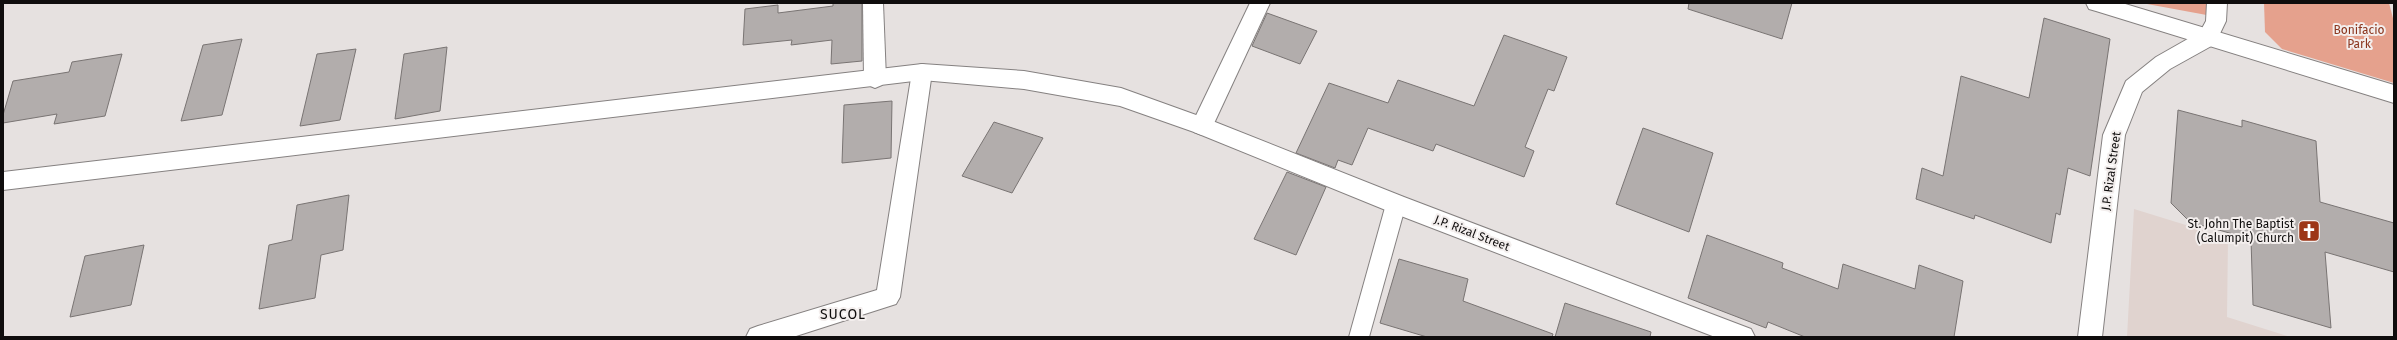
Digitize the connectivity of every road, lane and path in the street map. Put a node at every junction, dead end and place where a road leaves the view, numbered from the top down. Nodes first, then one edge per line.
1 (874, 3) edge
2 (1260, 3) edge
3 (2096, 3) edge
4 (2217, 3) edge
5 (2208, 38) junction
6 (922, 72) junction
7 (875, 79) junction
8 (2394, 94) edge
9 (1202, 126) junction
10 (3, 181) edge
11 (1396, 204) junction
12 (758, 337) edge
13 (1360, 337) edge
14 (1743, 337) edge
15 (2090, 337) edge

1 - 7 street
2 - 9 street
3 - 5 street
4 - 5 street
5 - 8 street
5 - 15 street, J.P. Rizal Street
6 - 7 street, J.P. Rizal Street
6 - 9 street, J.P. Rizal Street
6 - 12 street
7 - 10 street, J.P. Rizal Street
9 - 11 street, J.P. Rizal Street
11 - 13 lane
11 - 14 street, J.P. Rizal Street

